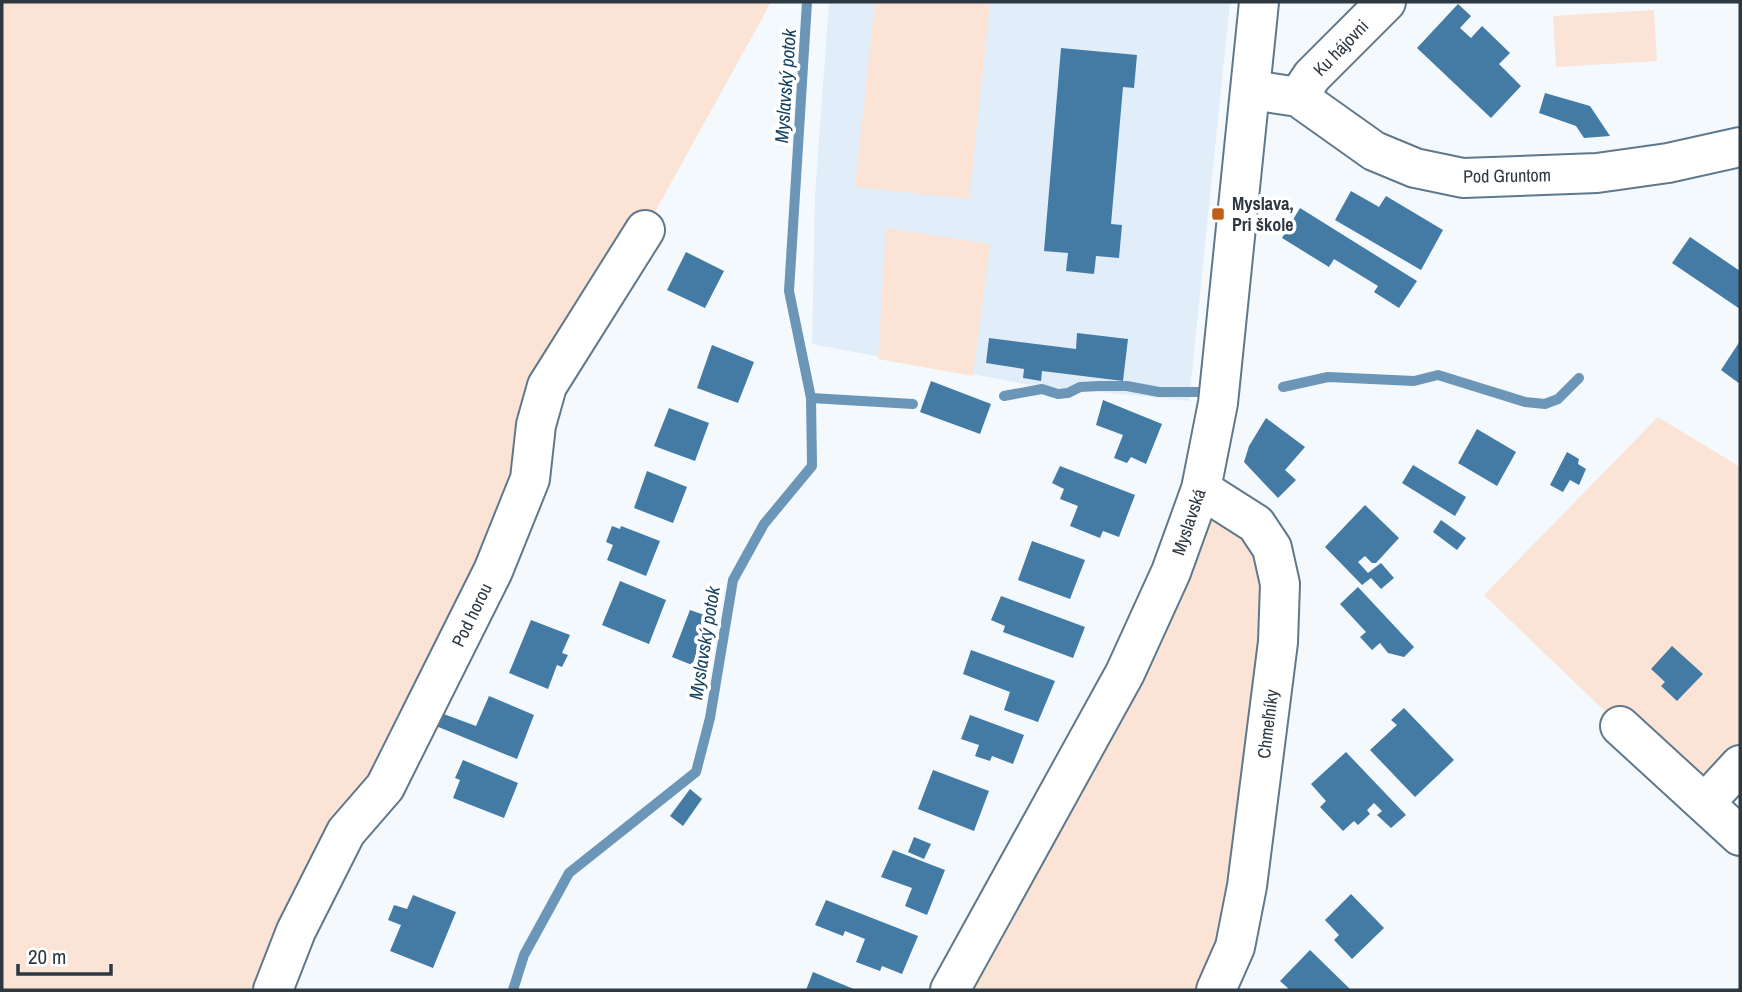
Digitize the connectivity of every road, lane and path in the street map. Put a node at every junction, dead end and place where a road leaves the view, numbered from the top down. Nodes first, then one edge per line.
1 (1259, 2) edge
2 (1386, 2) edge
3 (1251, 90) junction
4 (1298, 97) junction
5 (1740, 147) edge
6 (645, 230) dead end
7 (1201, 489) junction
8 (1619, 726) dead end
9 (1740, 765) edge
10 (1705, 803) junction
11 (1740, 836) edge
12 (272, 990) edge
13 (950, 990) edge
14 (1216, 990) edge

1 - 3 street, Myslavská
2 - 4 street, Ku hájovni
3 - 4 street, Pod Gruntom
3 - 7 street, Myslavská
4 - 5 street, Pod Gruntom
6 - 12 street, Pod horou
7 - 13 street, Myslavská
7 - 14 street, Chmeľníky
8 - 10 street
9 - 10 street
10 - 11 street

